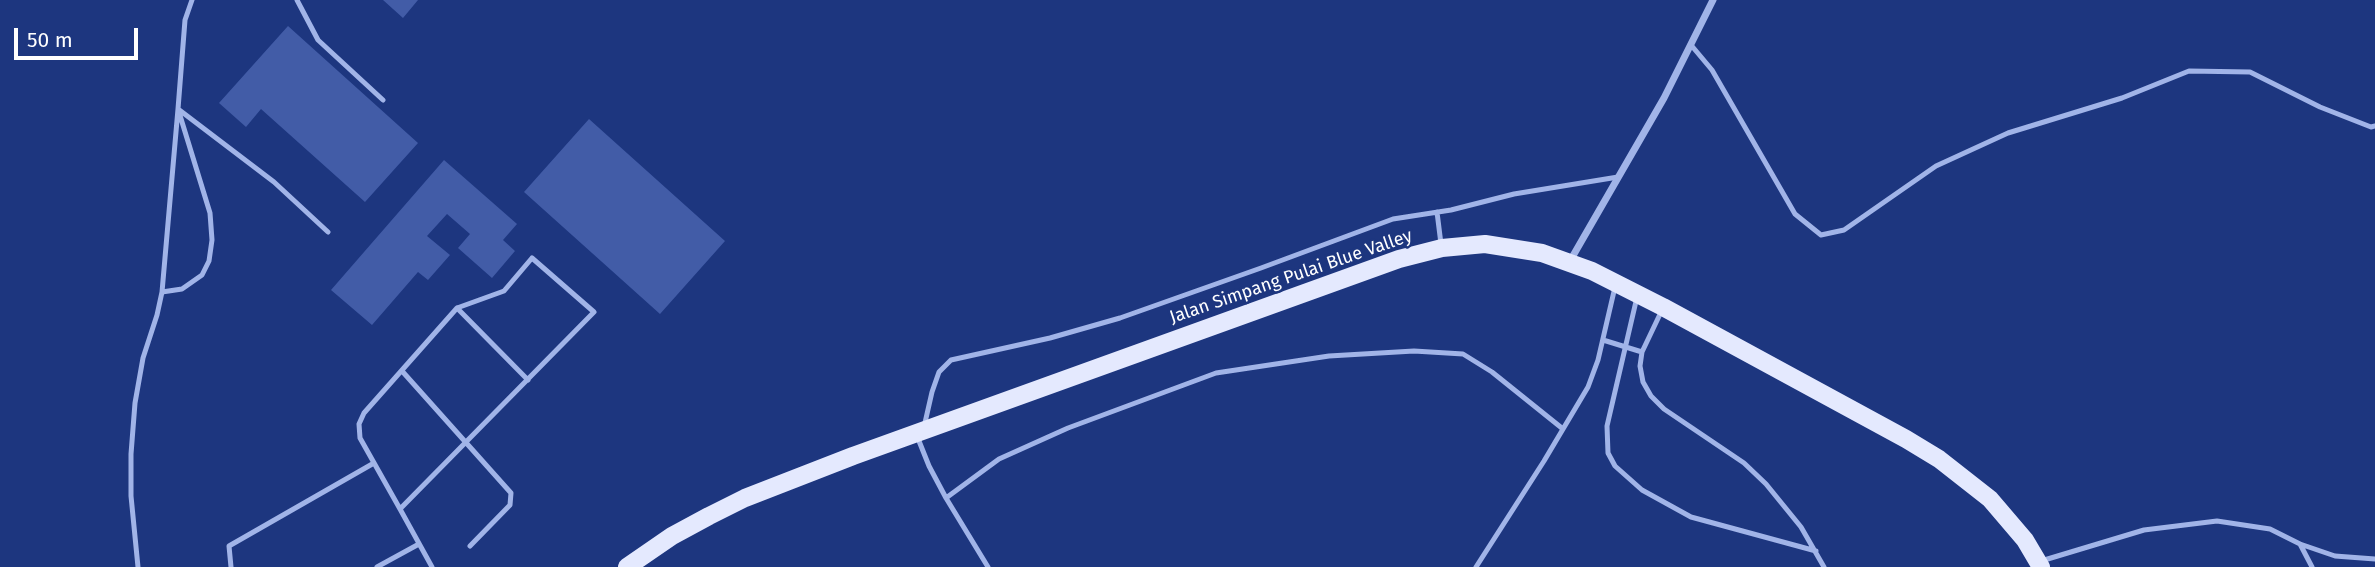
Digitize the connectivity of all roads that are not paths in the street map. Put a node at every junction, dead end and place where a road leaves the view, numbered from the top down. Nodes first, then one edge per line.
1 (192, 0) edge
2 (297, 0) edge
3 (1713, 0) edge
4 (1692, 45) junction
5 (383, 100) dead end
6 (178, 109) junction
7 (2375, 126) edge
8 (1618, 177) junction
9 (1437, 212) junction
10 (328, 232) dead end
11 (1442, 248) junction
12 (1569, 262) junction
13 (1616, 283) junction
14 (162, 292) junction
15 (1637, 294) junction
16 (1663, 307) junction
17 (457, 308) junction
18 (1603, 340) junction
19 (1625, 347) junction
20 (1642, 352) junction
21 (402, 371) junction
22 (528, 380) junction
23 (1563, 429) junction
24 (919, 432) junction
25 (467, 441) junction
26 (374, 463) junction
27 (946, 498) junction
28 (400, 509) junction
29 (419, 544) junction
30 (2300, 544) junction
31 (470, 546) dead end
32 (1816, 551) junction
33 (2375, 559) edge
34 (2039, 565) edge
35 (138, 567) edge
36 (231, 567) edge
37 (377, 567) edge
38 (432, 567) edge
39 (627, 567) edge
40 (988, 567) edge
41 (1476, 567) edge
42 (1824, 567) edge
43 (2312, 567) edge

1 - 6 lane
2 - 5 lane
3 - 4 street
4 - 7 lane
4 - 8 street
6 - 10 lane
6 - 14 lane
6 - 14 lane
8 - 9 lane
8 - 12 street
9 - 11 lane
9 - 24 lane
11 - 12 main road, Jalan Simpang Pulai Blue Valley
11 - 24 main road, Jalan Simpang Pulai Blue Valley
12 - 13 main road, Jalan Simpang Pulai Blue Valley
13 - 15 main road, Jalan Simpang Pulai Blue Valley
13 - 18 lane
14 - 35 lane
15 - 16 main road, Jalan Simpang Pulai Blue Valley
15 - 19 lane
16 - 20 lane
16 - 34 main road, Jalan Simpang Pulai Blue Valley
17 - 21 lane
17 - 22 lane
17 - 22 lane
18 - 19 lane
18 - 23 lane
19 - 20 lane
19 - 32 lane
20 - 32 lane
21 - 25 lane
21 - 26 lane
22 - 25 lane
23 - 27 lane
23 - 41 lane
24 - 27 lane
24 - 39 main road, Jalan Simpang Pulai Blue Valley
25 - 28 lane
25 - 31 lane
26 - 28 lane
26 - 36 lane
27 - 40 lane
28 - 29 lane
29 - 37 lane
29 - 38 lane
30 - 33 lane
30 - 34 lane
30 - 43 lane
32 - 42 lane

